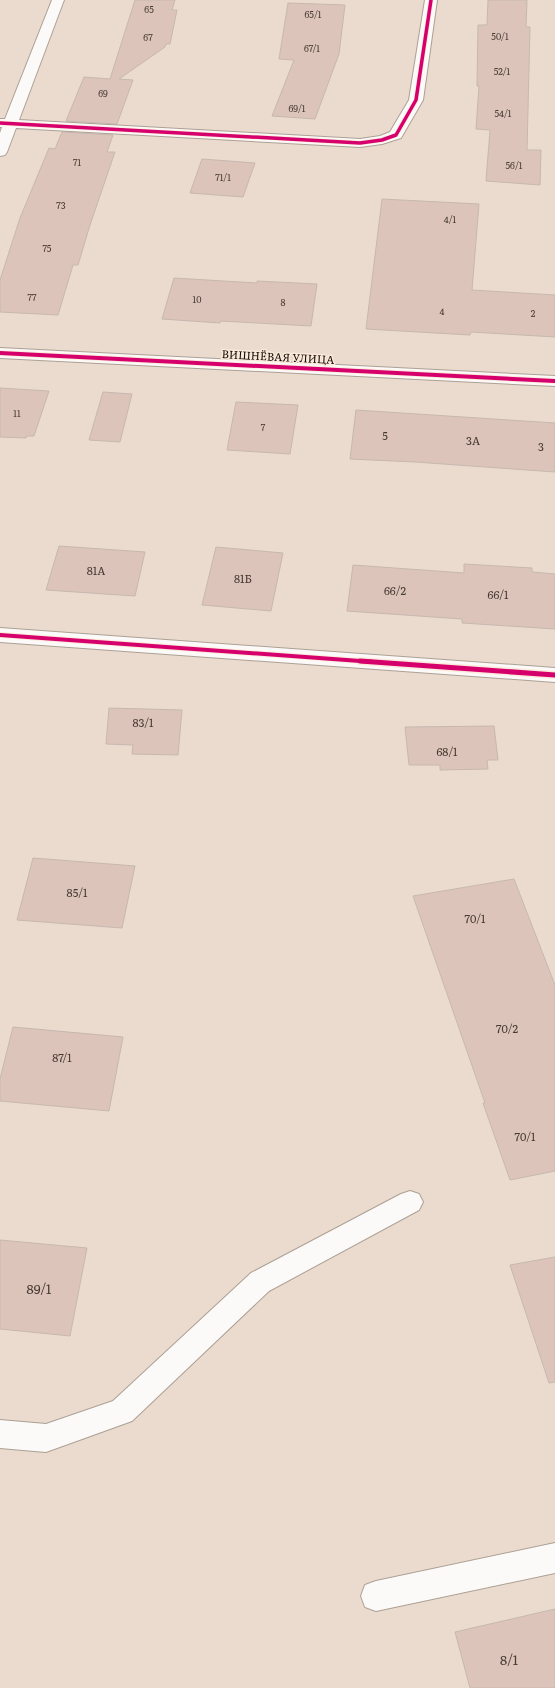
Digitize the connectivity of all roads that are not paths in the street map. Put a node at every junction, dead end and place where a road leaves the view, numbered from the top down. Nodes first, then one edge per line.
1 (58, 0) edge
2 (431, 0) edge
3 (6, 123) edge
4 (0, 152) edge
5 (0, 353) edge
6 (555, 381) edge
7 (0, 635) edge
8 (555, 674) edge
9 (410, 1202) dead end
10 (0, 1434) edge
11 (555, 1558) edge
12 (376, 1596) dead end

1 - 3 street
2 - 3 street
3 - 4 street
5 - 6 street, ВИШНЁВАЯ УЛИЦА
7 - 8 street
9 - 10 street
11 - 12 street

